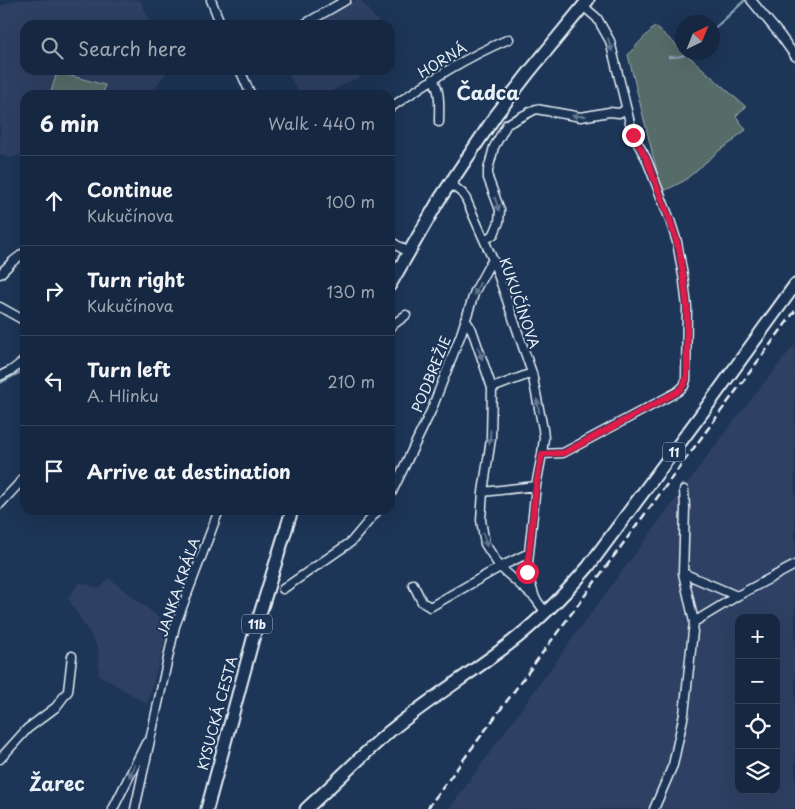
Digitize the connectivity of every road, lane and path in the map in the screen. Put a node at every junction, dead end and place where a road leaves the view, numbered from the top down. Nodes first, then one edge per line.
1 (211, 0) edge
2 (346, 0) edge
3 (751, 0) edge
4 (586, 3) edge
5 (219, 20) edge
6 (312, 20) edge
7 (508, 39) dead end
8 (795, 56) edge
9 (242, 75) edge
10 (433, 79) junction
11 (249, 90) edge
12 (395, 105) edge
13 (626, 108) junction
14 (439, 122) dead end
15 (450, 183) junction
16 (485, 240) junction
17 (395, 244) edge
18 (408, 252) junction
19 (20, 256) edge
20 (493, 260) junction
21 (0, 274) edge
22 (395, 276) edge
23 (795, 285) edge
24 (0, 307) edge
25 (406, 315) dead end
26 (20, 318) edge
27 (465, 319) junction
28 (395, 323) edge
29 (20, 364) edge
30 (532, 373) junction
31 (0, 376) edge
32 (492, 388) junction
33 (542, 454) junction
34 (20, 482) edge
35 (395, 486) edge
36 (536, 486) junction
37 (684, 490) dead end
38 (483, 492) junction
39 (0, 504) edge
40 (217, 515) edge
41 (290, 515) edge
42 (374, 515) edge
43 (529, 553) junction
44 (795, 565) edge
45 (500, 567) junction
46 (683, 573) junction
47 (413, 584) dead end
48 (283, 589) dead end
49 (737, 596) junction
50 (535, 598) junction
51 (546, 613) junction
52 (694, 622) junction
53 (72, 656) dead end
54 (151, 732) junction
55 (0, 758) edge
56 (113, 809) edge
57 (135, 809) edge
58 (207, 809) edge
59 (306, 809) edge
60 (654, 809) edge

1 - 5 street
2 - 6 street
3 - 8 street
4 -> 13 street
4 - 15 main road
7 - 10 street, HORNÁ
9 - 11 street
10 - 12 street, HORNÁ
10 - 14 street
13 -> 16 street
13 - 33 street
15 - 16 street, KUKUČÍNOVA
15 - 18 main road
16 - 20 street, KUKUČÍNOVA
17 - 18 street
18 - 22 main road
19 - 21 street
20 -> 27 street, PODBREŽIE
20 - 30 street, KUKUČÍNOVA
23 - 51 main road, 11
24 - 26 street
25 - 28 street
27 -> 32 street
27 - 35 street, PODBREŽIE
29 - 31 street
30 - 32 street
33 -> 30 street, KUKUČÍNOVA
32 -> 38 street
33 - 36 street, KUKUČÍNOVA
34 - 39 street
36 - 38 street
36 - 43 street, KUKUČÍNOVA
37 - 46 street
38 -> 45 street
40 - 54 street, JANKA KRÁĽA
41 - 58 main road, KYSUCKÁ CESTA / 11b
42 - 48 street
43 - 45 street
43 - 50 street, KUKUČÍNOVA
44 - 49 street
45 - 47 street
45 - 50 street
46 - 49 street
46 - 52 street
49 - 52 street
50 - 51 street
51 - 59 main road, 11
52 - 60 street
53 - 55 street
54 -> 56 street, JANKA KRÁĽA
54 - 57 street, JANKA KRÁĽA

